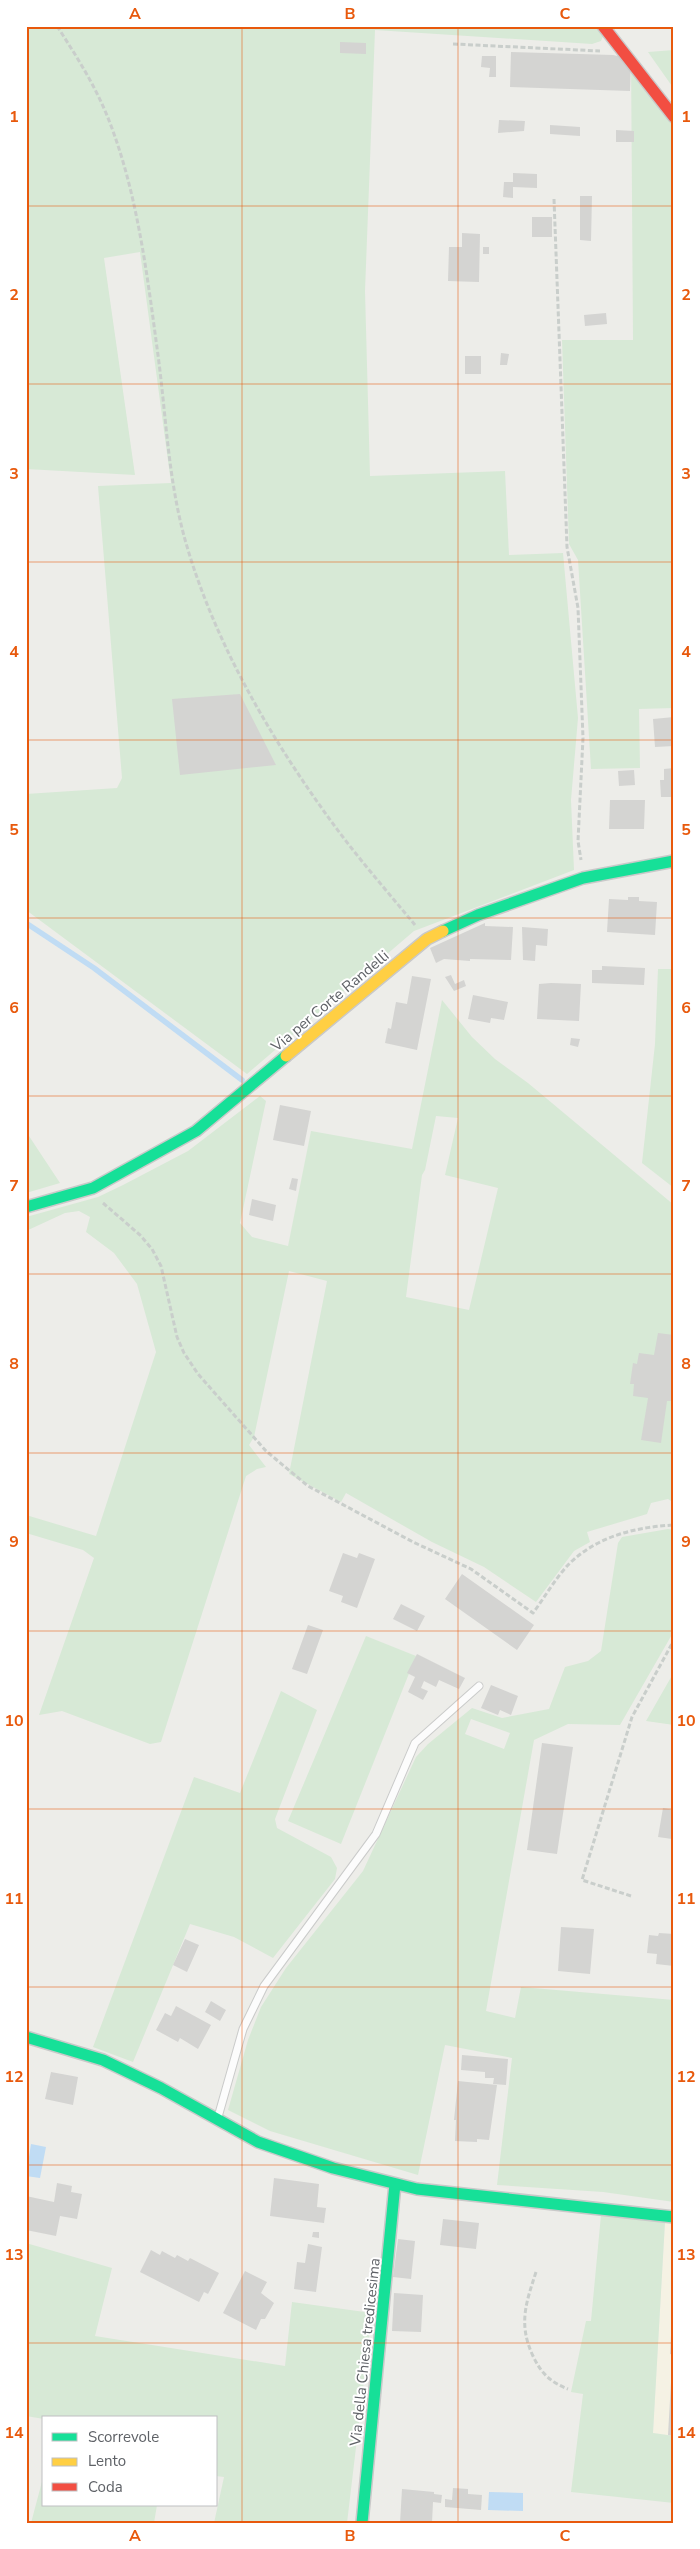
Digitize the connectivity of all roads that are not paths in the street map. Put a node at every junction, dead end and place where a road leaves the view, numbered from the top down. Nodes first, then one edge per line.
1 (603, 26) edge
2 (674, 117) edge
3 (674, 861) edge
4 (26, 1207) edge
5 (479, 1686) dead end
6 (26, 2037) edge
7 (218, 2120) junction
8 (395, 2184) junction
9 (674, 2217) edge
10 (362, 2523) edge

1 - 2 street
3 - 4 street, Via per Corte Randelli
5 - 7 lane
6 - 7 street
7 - 8 street
8 - 9 street
8 - 10 street, Via della Chiesa tredicesima

